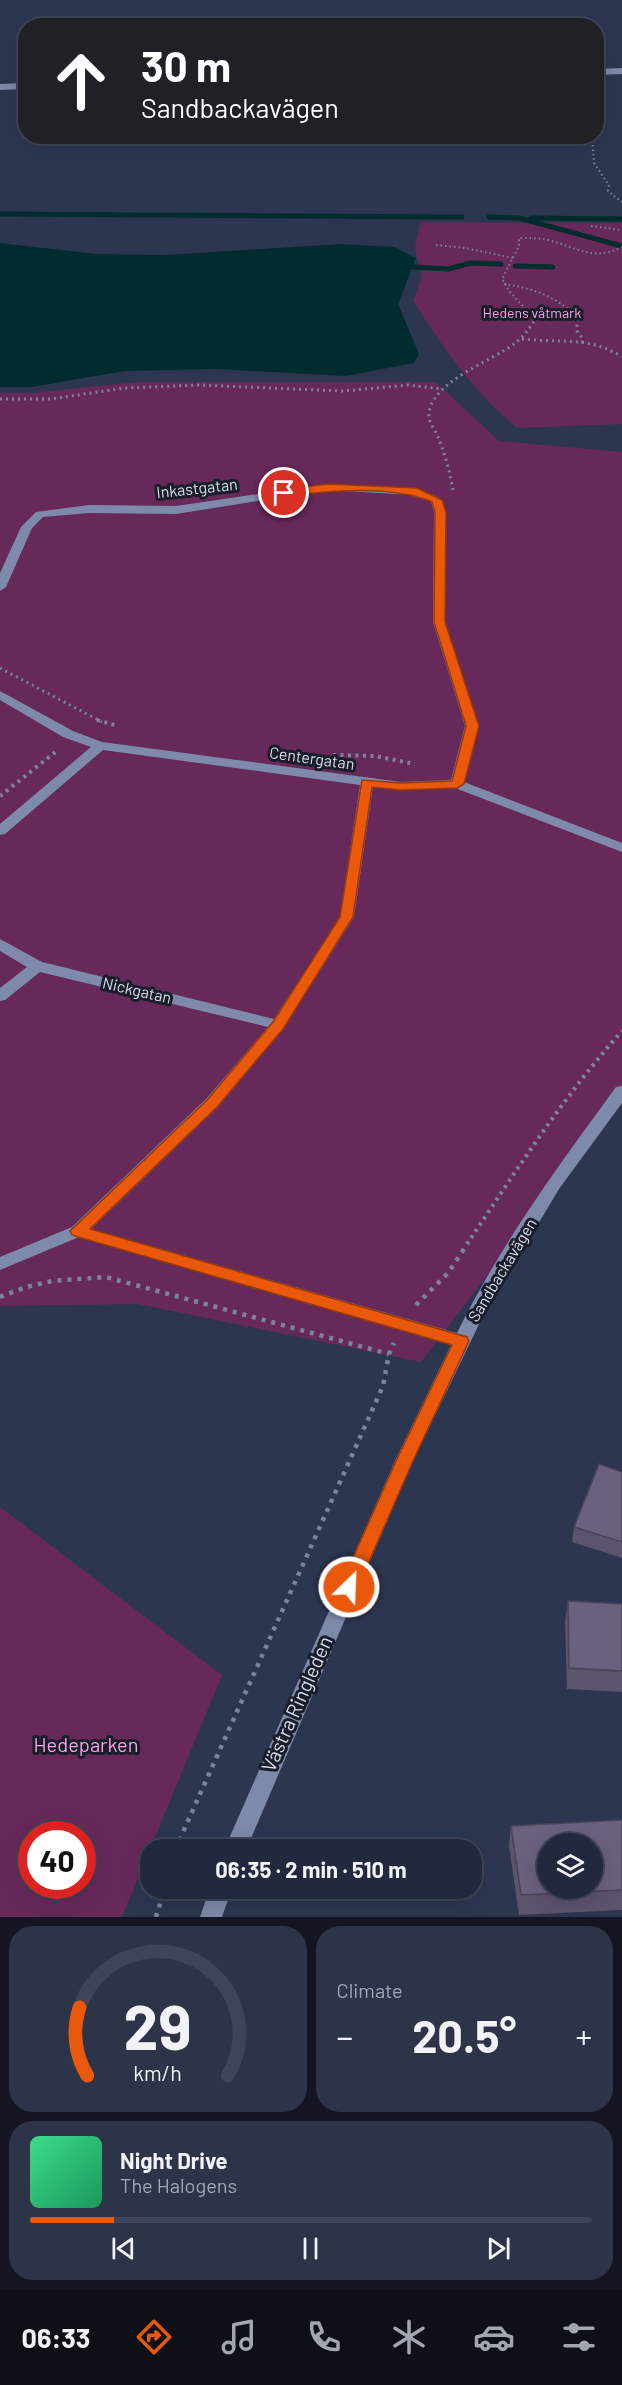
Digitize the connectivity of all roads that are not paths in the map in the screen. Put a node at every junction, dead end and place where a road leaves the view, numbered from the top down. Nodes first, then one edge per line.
1 (622, 71) edge
2 (604, 72) edge
3 (18, 86) edge
4 (0, 87) edge
5 (0, 587) edge
6 (0, 695) edge
7 (100, 746) junction
8 (367, 782) junction
9 (457, 784) junction
10 (0, 831) edge
11 (622, 848) edge
12 (0, 944) edge
13 (38, 966) junction
14 (0, 996) edge
15 (278, 1025) junction
16 (622, 1091) edge
17 (78, 1231) junction
18 (0, 1264) edge
19 (461, 1341) junction
20 (404, 1461) joint
21 (240, 1839) edge
22 (217, 1899) edge
23 (211, 1917) edge

1 - 2 street
3 - 4 street
5 - 9 street, Inkastgatan
6 - 7 street, Centergatan
7 - 8 street, Centergatan
7 - 10 street
8 - 9 street, Centergatan
8 - 15 street
9 - 11 street, Centergatan
12 - 13 street, Nickgatan
13 - 14 street
13 - 15 street, Nickgatan
15 - 17 street
16 - 19 street, Sandbackavägen
17 - 18 street
17 - 19 street
19 - 20 street, Sandbackavägen
20 - 21 street, Västra Ringleden
22 - 23 street

